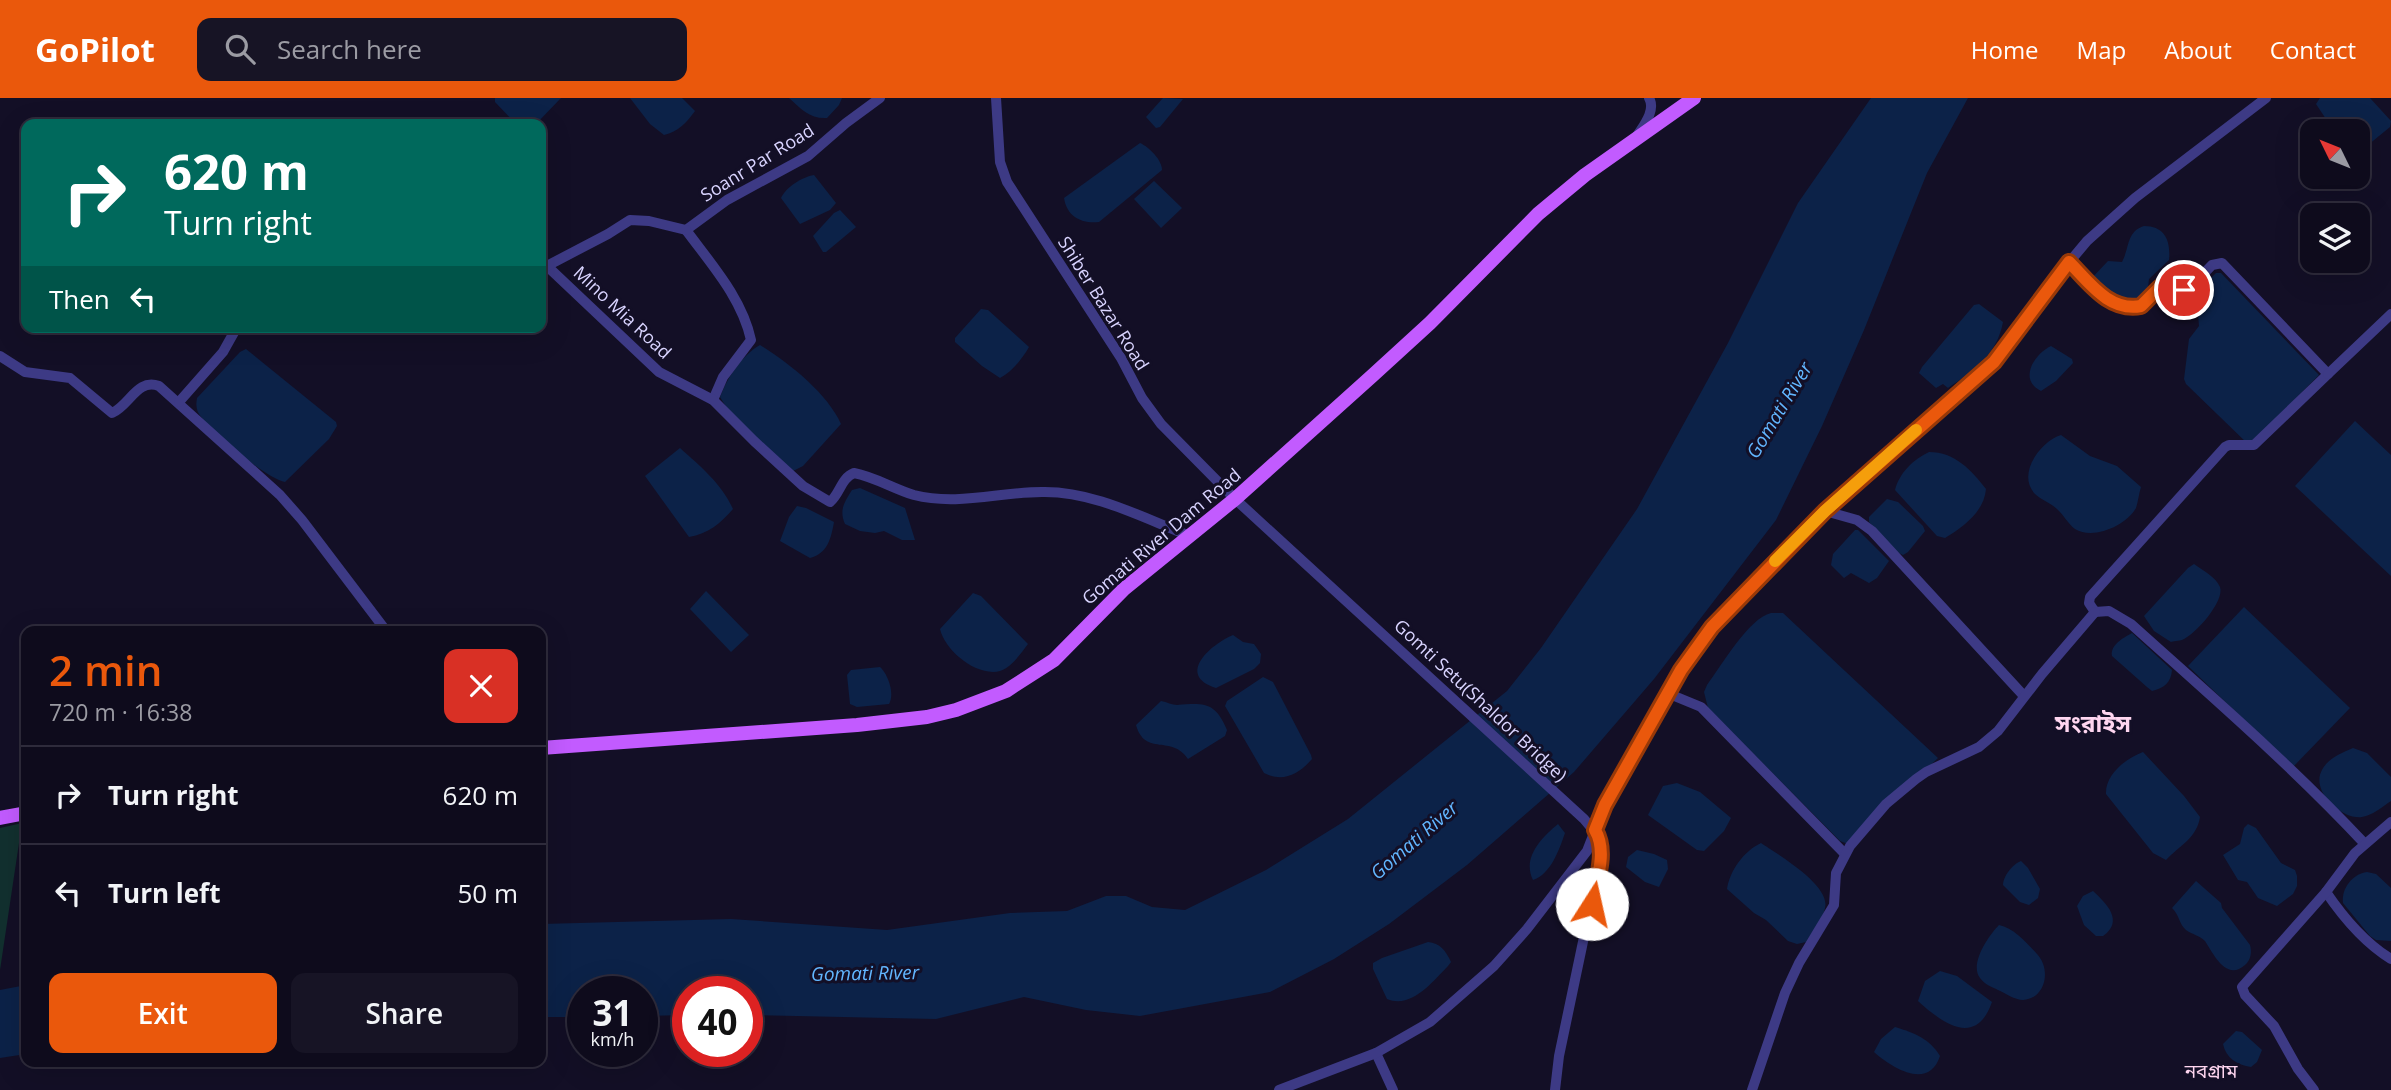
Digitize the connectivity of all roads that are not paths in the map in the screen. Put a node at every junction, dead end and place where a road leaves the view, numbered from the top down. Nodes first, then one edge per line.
1 (880, 98) edge
2 (996, 98) edge
3 (1649, 98) edge
4 (1694, 98) edge
5 (2266, 98) edge
6 (1634, 141) junction
7 (686, 230) junction
8 (2069, 262) junction
9 (546, 267) edge
10 (546, 269) edge
11 (2391, 314) edge
12 (234, 333) edge
13 (0, 356) edge
14 (2328, 374) junction
15 (713, 400) junction
16 (179, 402) junction
17 (1235, 499) junction
18 (1825, 511) junction
19 (1190, 536) junction
20 (1353, 606) joint
21 (2095, 612) junction
22 (382, 626) edge
23 (1667, 693) junction
24 (2024, 696) junction
25 (546, 748) edge
26 (21, 814) edge
27 (0, 818) edge
28 (2391, 822) edge
29 (1595, 830) junction
30 (2364, 843) junction
31 (1845, 854) junction
32 (1557, 892) junction
33 (2326, 892) junction
34 (1592, 904) junction
35 (2391, 959) edge
36 (1376, 1054) junction
37 (1279, 1090) edge
38 (1393, 1090) edge
39 (1555, 1090) edge
40 (1752, 1090) edge
41 (2314, 1090) edge

1 - 7 street, Soanr Par Road
2 - 17 street, Shiber Bazar Road
3 - 6 street
4 - 6 main road, Gomati River Dam Road
5 - 8 street
6 - 17 main road, Gomati River Dam Road
7 - 9 street
7 - 15 street
8 - 14 street
8 - 18 street
10 - 15 street, Mino Mia Road
11 - 14 street
12 - 16 street
13 - 16 street
14 - 21 street
15 - 19 street, Mino Mia Road
16 - 22 street
17 - 19 main road, Gomati River Dam Road
17 - 20 street, Shiber Bazar Road
18 - 23 street
18 - 24 street
19 - 25 main road, Gomati River Dam Road
20 - 29 street, Gomti Setu(Shaldor Bridge)
21 - 24 street
21 - 30 street
23 - 29 street
23 - 31 street
24 - 31 street
26 - 27 main road
28 - 30 street
29 - 32 street
29 - 34 street
30 - 33 street
31 - 40 street
32 - 34 street
32 - 36 street
33 - 35 street
33 - 41 street
34 - 39 street
36 - 37 street
36 - 38 street

